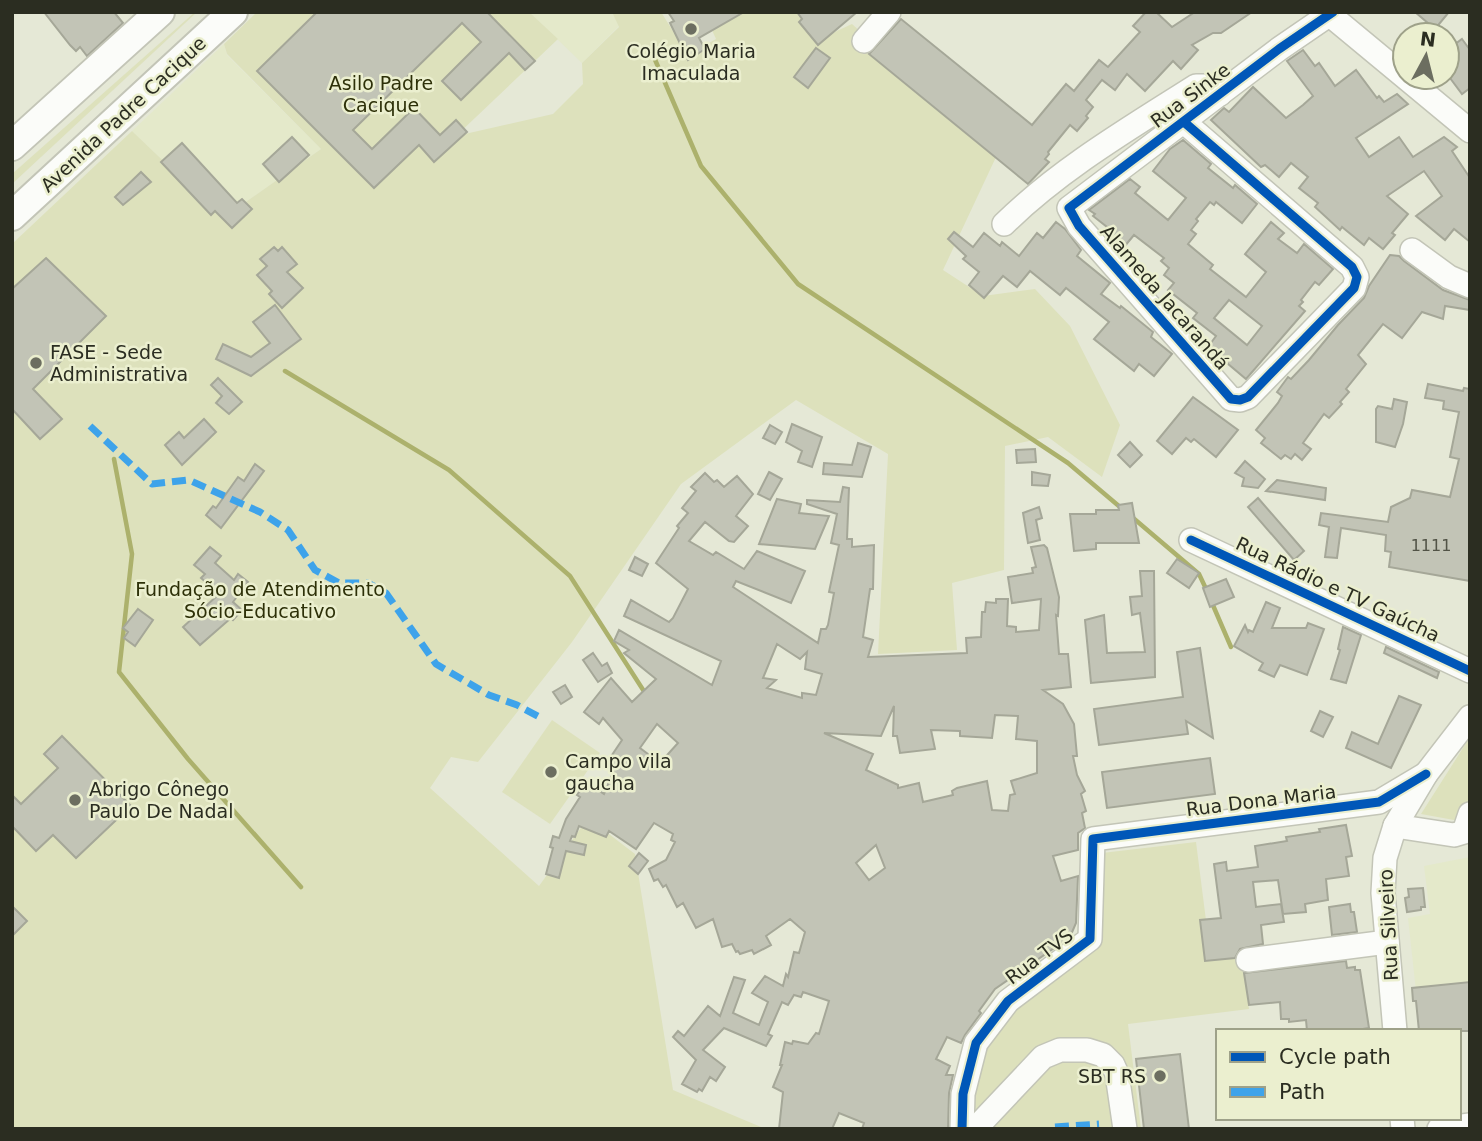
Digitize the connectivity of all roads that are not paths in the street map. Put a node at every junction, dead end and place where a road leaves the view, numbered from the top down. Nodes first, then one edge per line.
1 (160, 12) edge
2 (233, 12) edge
3 (889, 12) edge
4 (1331, 13) edge
5 (864, 41) dead end
6 (1220, 94) junction
7 (1184, 122) junction
8 (1470, 131) edge
9 (12, 146) edge
10 (1069, 208) joint
11 (12, 216) edge
12 (1004, 224) dead end
13 (1412, 250) dead end
14 (1470, 286) edge
15 (1191, 540) dead end
16 (1470, 671) edge
17 (1470, 717) edge
18 (1426, 774) junction
19 (1470, 814) edge
20 (1395, 826) junction
21 (1093, 839) joint
22 (1387, 942) junction
23 (1248, 960) dead end
24 (1395, 1029) edge
25 (1470, 1125) edge
26 (962, 1129) edge
27 (975, 1129) edge
28 (1125, 1129) edge
29 (1439, 1129) edge

1 - 9 main road
2 - 11 main road, Avenida Padre Cacique
3 - 5 street
4 - 6 street, Rua Sinke
4 - 8 street
6 - 7 street, Rua Sinke
6 - 12 street
7 - 10 street, Rua Sinke
7 - 10 street, Alameda Jacarandá
13 - 14 street
15 - 16 street, Rua Rádio e TV Gaúcha
17 - 18 street, Rua Silveiro
18 - 20 street, Rua Silveiro
18 - 21 street, Rua Dona Maria
19 - 20 street
20 - 22 street, Rua Silveiro
21 - 26 street, Rua TVS
22 - 23 street
22 - 24 street, Rua Silveiro
25 - 29 street
27 - 28 street

